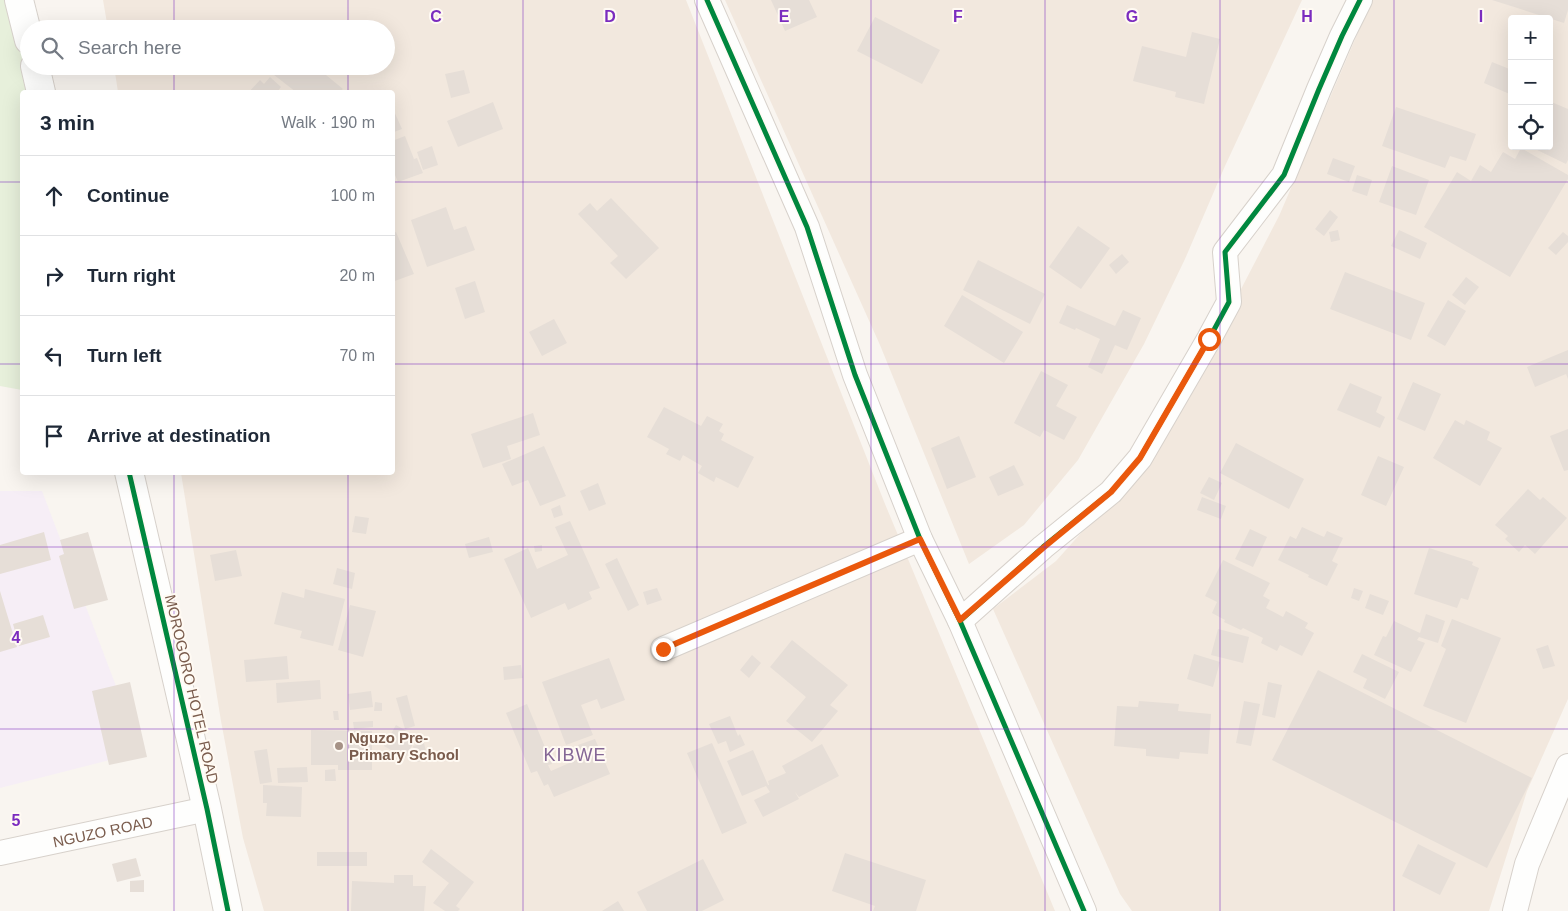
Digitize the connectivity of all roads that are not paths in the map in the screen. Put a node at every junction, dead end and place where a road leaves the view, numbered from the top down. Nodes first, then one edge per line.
1 (19, 0) edge
2 (707, 0) edge
3 (1360, 0) edge
4 (24, 20) edge
5 (37, 75) edge
6 (41, 90) edge
7 (130, 475) edge
8 (920, 539) junction
9 (960, 620) junction
10 (663, 649) dead end
11 (1568, 766) edge
12 (206, 809) junction
13 (0, 853) edge
14 (228, 911) edge
15 (1084, 911) edge
16 (1515, 911) edge

1 - 4 street
2 - 8 street
3 - 9 street
5 - 6 street
7 - 12 street, MOROGORO HOTEL ROAD
8 - 9 street
8 - 10 street
9 - 15 street
11 - 16 street
12 - 13 street, NGUZO ROAD
12 - 14 street, MOROGORO HOTEL ROAD

